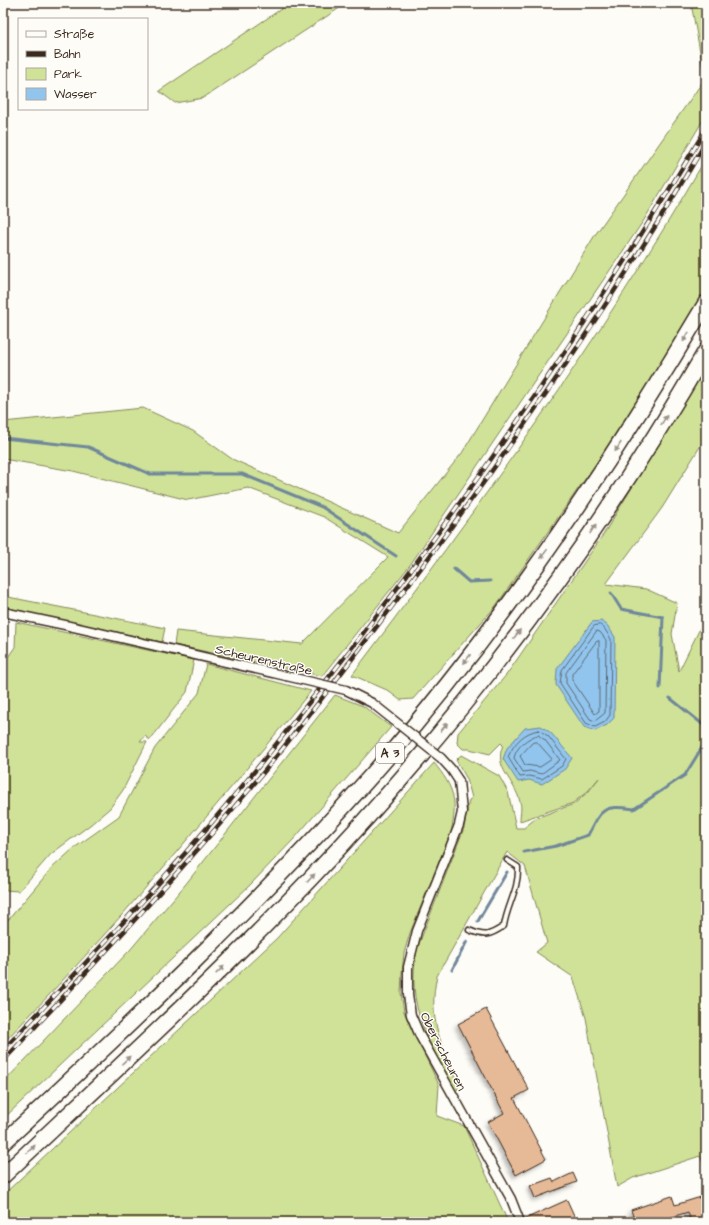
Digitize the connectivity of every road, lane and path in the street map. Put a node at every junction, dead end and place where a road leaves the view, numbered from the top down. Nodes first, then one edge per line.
1 (706, 303) edge
2 (706, 351) edge
3 (3, 612) edge
4 (462, 812) joint
5 (507, 860) dead end
6 (469, 930) dead end
7 (3, 1143) edge
8 (3, 1176) edge
9 (520, 1222) edge

1 -> 7 highway, A 3
8 -> 2 highway, A 3
3 - 4 street, Scheurenstraße, bridge
4 - 9 street, Oberscheuren
5 - 6 lane

